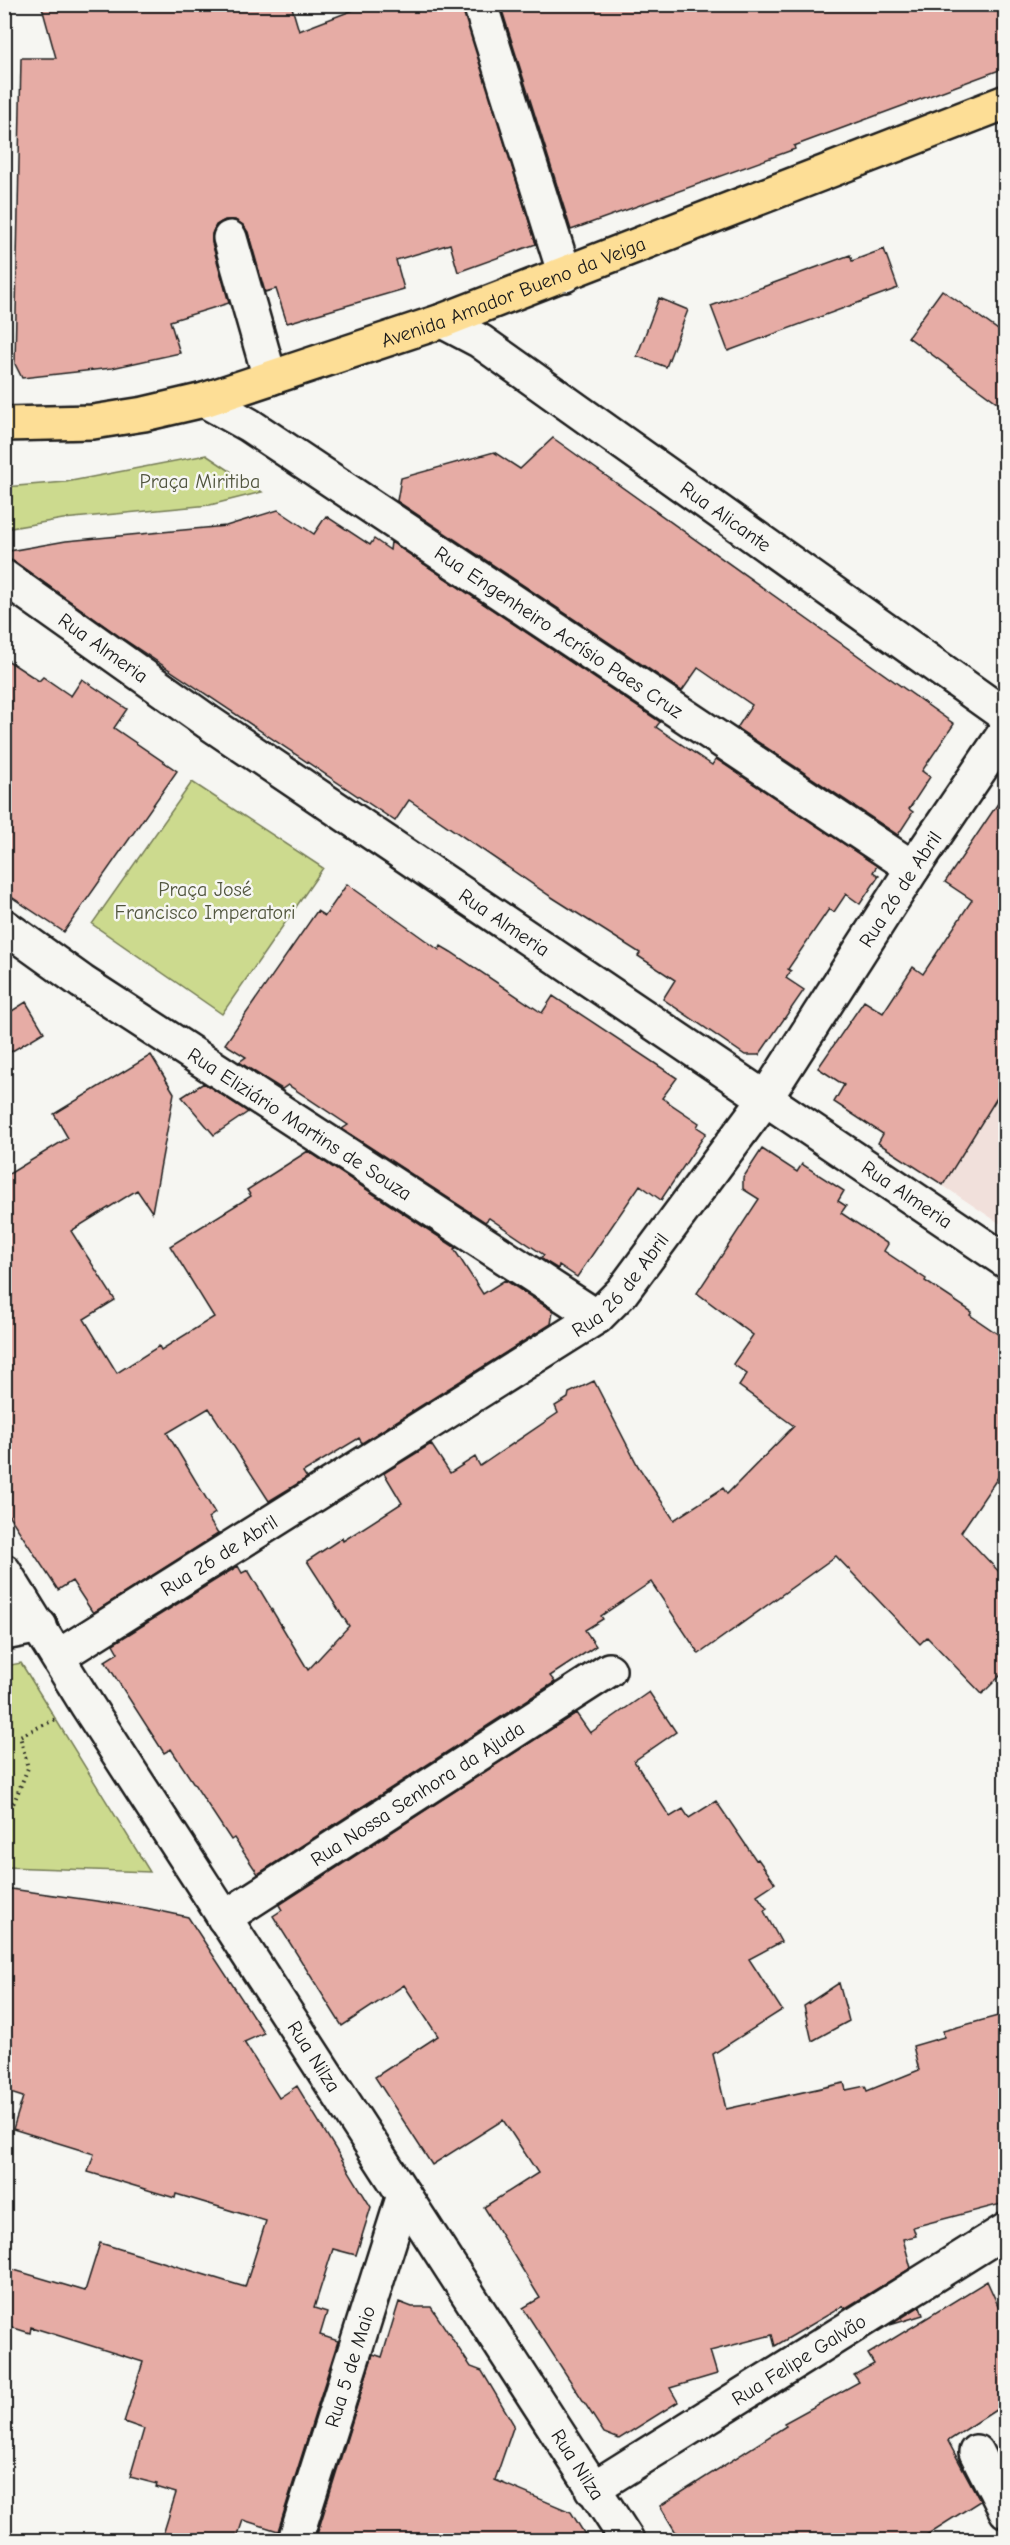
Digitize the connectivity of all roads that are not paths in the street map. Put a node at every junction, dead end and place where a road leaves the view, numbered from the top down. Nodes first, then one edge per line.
1 (480, 4) edge
2 (1005, 102) edge
3 (230, 238) dead end
4 (565, 275) junction
5 (442, 321) junction
6 (270, 378) junction
7 (204, 400) junction
8 (4, 424) edge
9 (4, 577) edge
10 (1005, 716) edge
11 (1005, 731) edge
12 (914, 868) junction
13 (4, 926) edge
14 (765, 1099) junction
15 (1005, 1261) edge
16 (597, 1317) junction
17 (4, 1571) edge
18 (40, 1626) junction
19 (4, 1633) edge
20 (59, 1656) junction
21 (609, 1671) dead end
22 (224, 1918) junction
23 (404, 2195) junction
24 (1005, 2230) edge
25 (976, 2452) dead end
26 (592, 2489) junction
27 (1005, 2511) edge
28 (295, 2541) edge
29 (627, 2541) edge

1 - 4 street
2 - 4 main road, Avenida Amador Bueno da Veiga
3 - 6 street
4 - 5 main road, Avenida Amador Bueno da Veiga
5 - 6 main road, Avenida Amador Bueno da Veiga
5 - 10 street, Rua Alicante
6 - 7 main road, Avenida Amador Bueno da Veiga
7 - 8 main road, Avenida Amador Bueno da Veiga
7 - 12 street, Rua Engenheiro Acrísio Paes Cruz
9 - 14 street, Rua Almeria
11 - 12 street, Rua 26 de Abril
12 - 14 street, Rua 26 de Abril
13 - 16 street, Rua Eliziário Martins de Souza
14 - 15 street, Rua Almeria
14 - 16 street, Rua 26 de Abril
16 - 20 street, Rua 26 de Abril
17 - 18 street, Rua Nilza
18 - 19 street
18 - 20 street, Rua Nilza
20 - 22 street, Rua Nilza
21 - 22 street, Rua Nossa Senhora da Ajuda
22 - 23 street, Rua Nilza
23 - 26 street, Rua Nilza
23 - 28 street, Rua 5 de Maio
24 - 26 street, Rua Felipe Galvão
25 - 27 street
26 - 29 street, Rua Nilza

